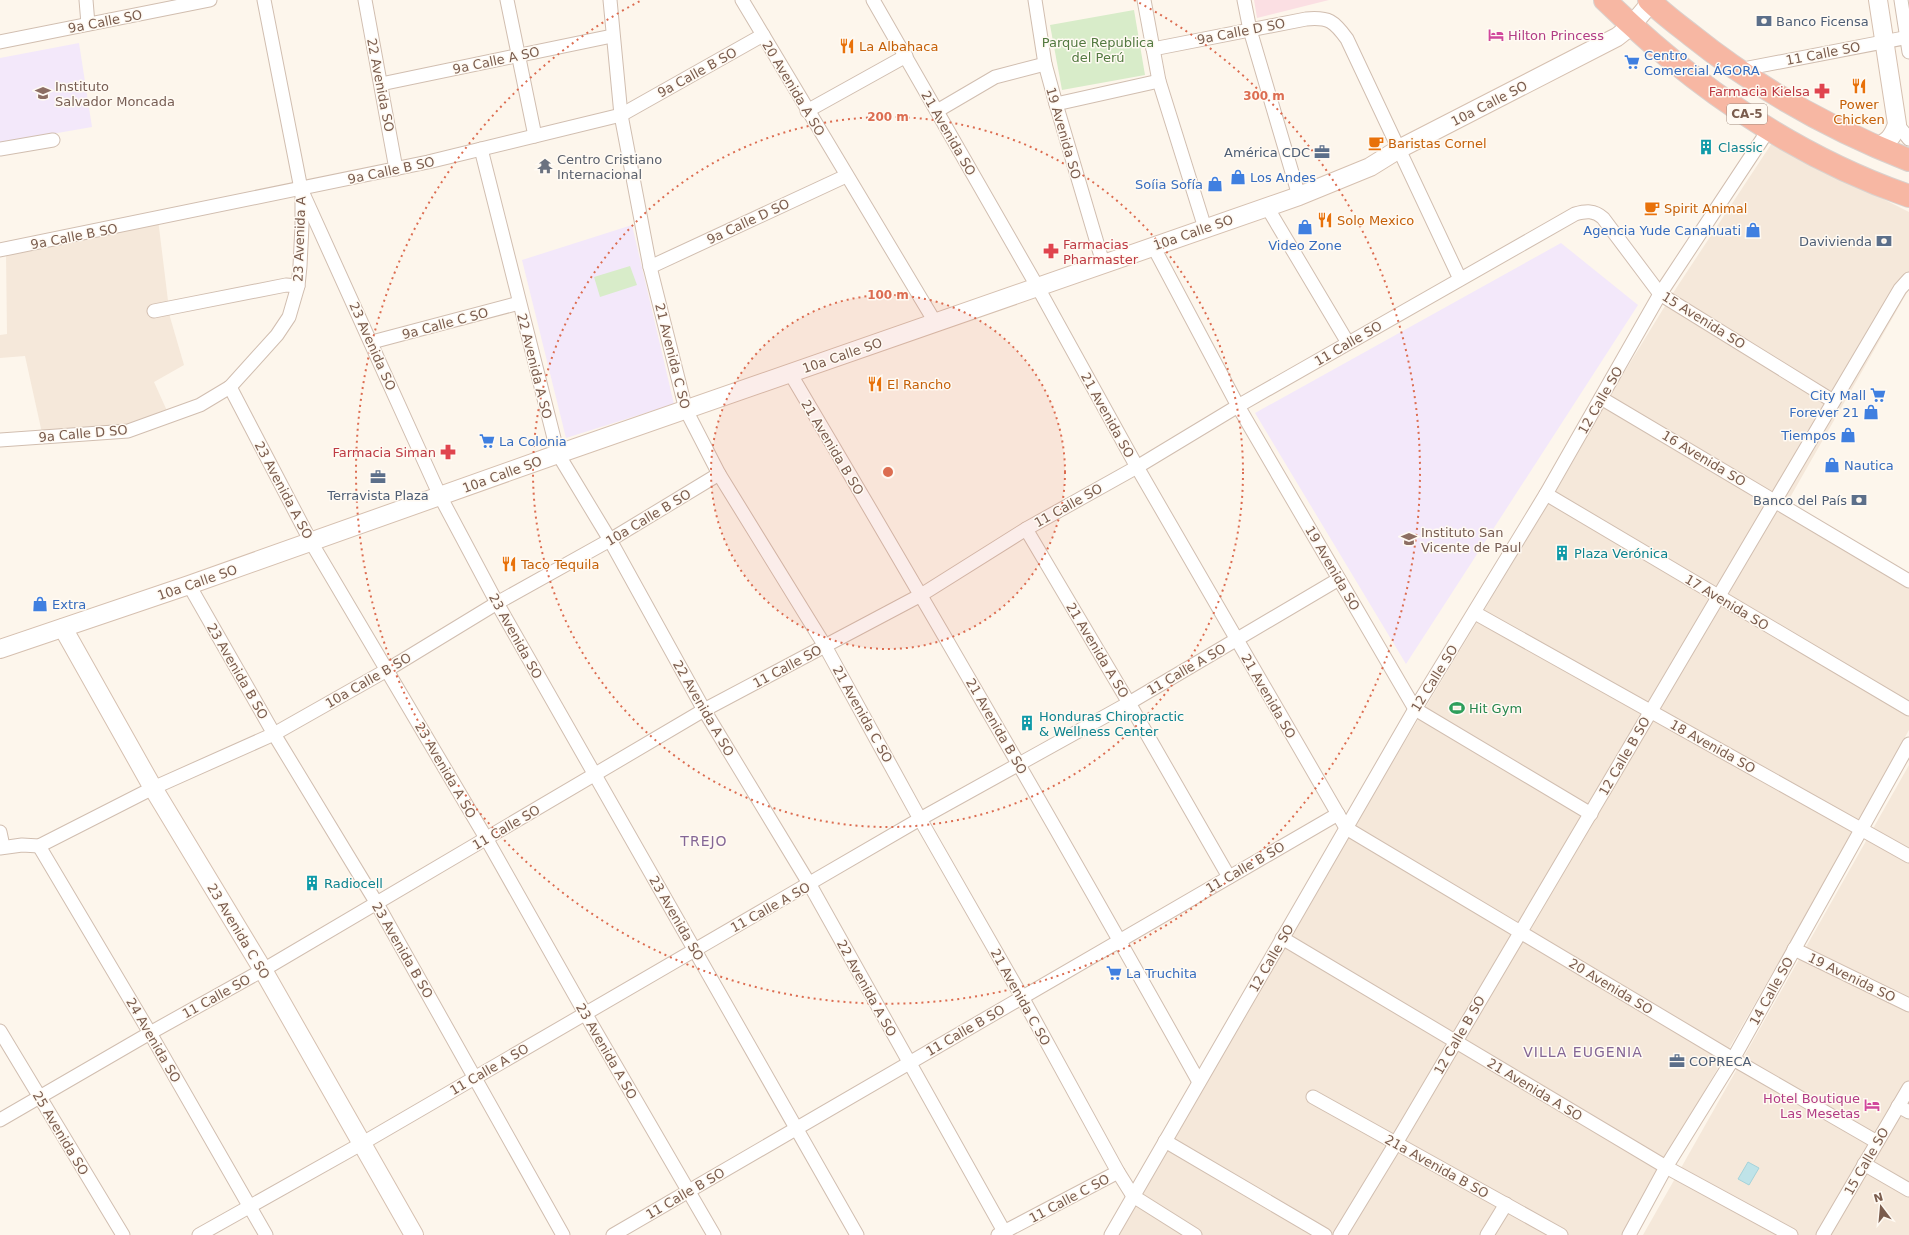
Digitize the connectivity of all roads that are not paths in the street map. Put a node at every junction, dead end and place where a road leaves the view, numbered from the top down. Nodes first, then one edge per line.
1 (86, 0) edge
2 (210, 0) edge
3 (264, 0) edge
4 (365, 0) edge
5 (507, 0) edge
6 (610, 0) edge
7 (742, 0) edge
8 (1035, 0) edge
9 (1144, 0) edge
10 (1244, 0) edge
11 (1605, 0) edge
12 (1878, 0) edge
13 (1901, 0) edge
14 (877, 1) edge
15 (1651, 1) edge
16 (88, 24) junction
17 (1631, 26) junction
18 (1250, 30) junction
19 (763, 35) junction
20 (612, 36) junction
21 (1908, 38) edge
22 (0, 42) edge
23 (1885, 42) junction
24 (1153, 49) junction
25 (1909, 52) edge
26 (519, 55) junction
27 (906, 56) junction
28 (1045, 64) junction
29 (1738, 70) junction
30 (1159, 81) junction
31 (380, 84) junction
32 (1785, 100) junction
33 (1056, 104) junction
34 (807, 111) junction
35 (937, 111) junction
36 (621, 115) junction
37 (1897, 124) junction
38 (1769, 129) junction
39 (535, 136) junction
40 (1909, 139) edge
41 (53, 140) dead end
42 (1876, 147) junction
43 (0, 149) edge
44 (482, 149) junction
45 (1399, 149) junction
46 (1909, 160) edge
47 (396, 169) junction
48 (846, 176) junction
49 (1909, 176) edge
50 (301, 189) junction
51 (1299, 196) junction
52 (1909, 196) edge
53 (1267, 207) junction
54 (1575, 214) joint
55 (1205, 228) junction
56 (1153, 246) junction
57 (0, 250) edge
58 (1103, 263) junction
59 (650, 267) junction
60 (1909, 278) edge
61 (1460, 279) junction
62 (298, 286) junction
63 (1037, 286) junction
64 (1660, 294) junction
65 (519, 303) junction
66 (154, 312) dead end
67 (935, 322) junction
68 (372, 342) junction
69 (1348, 343) junction
70 (790, 373) junction
71 (230, 387) junction
72 (1601, 398) junction
73 (1833, 401) junction
74 (1238, 406) junction
75 (686, 410) junction
76 (0, 440) edge
77 (558, 454) junction
78 (1137, 467) junction
79 (719, 474) junction
80 (1546, 494) junction
81 (440, 496) junction
82 (1774, 500) junction
83 (1026, 529) junction
84 (610, 540) junction
85 (311, 542) junction
86 (1339, 579) junction
87 (1909, 581) edge
88 (189, 585) junction
89 (921, 595) junction
90 (1718, 596) junction
91 (497, 603) junction
92 (1475, 613) junction
93 (63, 628) junction
94 (1237, 640) junction
95 (825, 646) junction
96 (0, 649) edge
97 (387, 670) junction
98 (1129, 703) junction
99 (1415, 709) junction
100 (1909, 709) edge
101 (704, 710) junction
102 (1650, 711) junction
103 (274, 734) junction
104 (1909, 744) edge
105 (1018, 764) junction
106 (595, 774) junction
107 (153, 788) junction
108 (1338, 814) junction
109 (1591, 814) junction
110 (920, 819) junction
111 (1346, 828) junction
112 (1861, 829) junction
113 (0, 832) edge
114 (486, 838) junction
115 (39, 846) junction
116 (2, 847) edge
117 (1909, 856) edge
118 (1229, 877) junction
119 (810, 885) junction
120 (376, 902) junction
121 (1520, 932) junction
122 (1282, 938) junction
123 (1120, 940) junction
124 (1794, 949) junction
125 (695, 950) junction
126 (263, 970) junction
127 (1022, 997) junction
128 (1909, 1005) edge
129 (585, 1013) junction
130 (0, 1031) edge
131 (150, 1033) junction
132 (1455, 1042) junction
133 (1733, 1059) junction
134 (910, 1062) junction
135 (475, 1078) junction
136 (1199, 1082) junction
137 (1909, 1088) edge
138 (1313, 1096) dead end
139 (39, 1097) junction
140 (1904, 1109) edge
141 (0, 1120) edge
142 (797, 1128) junction
143 (1165, 1141) junction
144 (1877, 1142) junction
145 (1396, 1143) junction
146 (361, 1144) junction
147 (1864, 1164) junction
148 (1666, 1167) junction
149 (1118, 1172) junction
150 (1909, 1190) edge
151 (689, 1191) junction
152 (1133, 1196) junction
153 (1506, 1204) junction
154 (249, 1206) junction
155 (1002, 1234) edge
156 (123, 1235) edge
157 (199, 1235) edge
158 (266, 1235) edge
159 (414, 1235) edge
160 (563, 1235) edge
161 (613, 1235) edge
162 (714, 1235) edge
163 (857, 1235) edge
164 (1111, 1235) edge
165 (1196, 1235) edge
166 (1325, 1235) edge
167 (1340, 1235) edge
168 (1487, 1235) edge
169 (1561, 1235) edge
170 (1629, 1235) edge
171 (1791, 1235) edge
172 (1823, 1235) edge

1 - 16 street
2 - 16 street, 9a Calle SO
3 - 50 street, 23 Avenida SO
4 - 31 street, 22 Avenida SO
5 - 26 street
6 - 20 street, 21 Avenida C SO
7 - 19 street, 20 Avenida A SO
8 - 28 street, 19 Avenida SO
9 - 24 street
10 - 18 street
11 - 17 highway, CA-5
12 - 23 street
13 - 21 street
14 - 27 street, 21 Avenida SO
15 - 17 street, 10a Calle SO
15 - 29 highway, CA-5
16 - 22 street, 9a Calle SO
17 - 38 highway, CA-5
17 - 45 street, 10a Calle SO
18 - 24 street, 9a Calle D SO
18 - 45 street, 9a Calle D SO
18 - 51 street
19 - 34 street, 20 Avenida A SO
19 - 36 street, 9a Calle B SO
20 - 26 street, 9a Calle A SO
20 - 36 street, 21 Avenida C SO
21 - 23 street, 11 Calle SO
21 - 25 street
23 - 29 street, 11 Calle SO
23 - 37 street
24 - 30 street
26 - 31 street, 9a Calle A SO
26 - 39 street
27 - 34 street
27 - 35 street, 21 Avenida SO
28 - 33 street, 19 Avenida SO
28 - 35 street
29 - 32 highway, CA-5
30 - 33 street
30 - 55 street
31 - 47 street, 22 Avenida SO
32 - 42 highway, CA-5
32 - 49 highway
33 - 58 street, 19 Avenida SO
34 - 48 street, 20 Avenida A SO
35 - 63 street, 21 Avenida SO
36 - 39 street, 9a Calle B SO
36 - 59 street, 21 Avenida C SO
37 - 40 street
37 - 42 street
38 - 52 highway, CA-5
38 - 64 street, 12 Calle SO
39 - 44 street, 9a Calle B SO
41 - 43 street
42 - 46 highway, CA-5
44 - 47 street, 9a Calle B SO
44 - 65 street, 22 Avenida A SO
45 - 51 street, 10a Calle SO
45 - 61 street
47 - 50 street, 9a Calle B SO
48 - 59 street, 9a Calle D SO
48 - 67 street
50 - 57 street, 9a Calle B SO
50 - 62 street, 23 Avenida A
50 - 68 street, 23 Avenida SO
51 - 53 street, 10a Calle SO
53 - 55 street, 10a Calle SO
53 - 69 street
54 - 61 street, 11 Calle SO
54 - 64 street, 15 Avenida SO
55 - 56 street, 10a Calle SO
56 - 58 street, 10a Calle SO
56 - 74 street, 19 Avenida SO
58 - 63 street, 10a Calle SO
59 - 75 street, 21 Avenida C SO
60 - 73 street, 12 Calle B SO
61 - 69 street, 11 Calle SO
62 - 66 street
62 - 71 street, 23 Avenida A
63 - 67 street, 10a Calle SO
63 - 78 street, 21 Avenida SO
64 - 72 street, 12 Calle SO
64 - 73 street, 15 Avenida SO
65 - 68 street, 9a Calle C SO
65 - 77 street, 22 Avenida A SO
67 - 70 street, 10a Calle SO
68 - 81 street, 23 Avenida SO
69 - 74 street, 11 Calle SO
70 - 75 street, 10a Calle SO
70 - 89 street, 21 Avenida B SO
71 - 76 street, 9a Calle D SO
71 - 85 street, 23 Avenida A SO
72 - 80 street, 12 Calle SO
72 - 82 street, 16 Avenida SO
73 - 82 street, 12 Calle B SO
74 - 78 street, 11 Calle SO
74 - 86 street, 19 Avenida SO
75 - 77 street, 10a Calle SO
75 - 79 street, 21 Avenida C SO
77 - 81 street, 10a Calle SO
77 - 84 street, 22 Avenida A SO
78 - 83 street, 11 Calle SO
78 - 94 street, 21 Avenida SO
79 - 84 street, 10a Calle B SO
79 - 95 street, 21 Avenida C SO
80 - 90 street, 17 Avenida SO
80 - 92 street, 12 Calle SO
81 - 85 street, 10a Calle SO
81 - 91 street, 23 Avenida SO
82 - 87 street, 16 Avenida SO
82 - 90 street, 12 Calle B SO
83 - 89 street, 11 Calle SO
83 - 98 street, 21 Avenida A SO
84 - 91 street, 10a Calle B SO
84 - 101 street, 22 Avenida A SO
85 - 88 street, 10a Calle SO
85 - 97 street, 23 Avenida A SO
86 - 94 street, 11 Calle A SO
86 - 99 street, 19 Avenida SO
88 - 93 street, 10a Calle SO
88 - 103 street, 23 Avenida B SO
89 - 95 street, 11 Calle SO
89 - 105 street, 21 Avenida B SO
90 - 100 street, 17 Avenida SO
90 - 102 street, 12 Calle B SO
91 - 97 street, 10a Calle B SO
91 - 106 street, 23 Avenida SO
92 - 99 street, 12 Calle SO
92 - 102 street, 18 Avenida SO
93 - 96 street, 10a Calle SO
93 - 107 street, 23 Avenida C SO
94 - 98 street, 11 Calle A SO
94 - 108 street, 21 Avenida SO
95 - 101 street, 11 Calle SO
95 - 110 street, 21 Avenida C SO
97 - 103 street, 10a Calle B SO
97 - 114 street, 23 Avenida A SO
98 - 105 street, 11 Calle A SO
98 - 118 street, 21 Avenida A SO
99 - 109 street, 19 Avenida SO
99 - 111 street, 12 Calle SO
101 - 106 street, 11 Calle SO
101 - 119 street, 22 Avenida A SO
102 - 109 street, 12 Calle B SO
102 - 112 street, 18 Avenida SO
103 - 107 street, 10a Calle B SO
103 - 120 street, 23 Avenida B SO
104 - 112 street, 14 Calle SO
105 - 110 street, 11 Calle A SO
105 - 123 street, 21 Avenida B SO
106 - 114 street, 11 Calle SO
106 - 125 street, 23 Avenida SO
107 - 115 street, 10a Calle B SO
107 - 126 street, 23 Avenida C SO
108 - 111 street, 21 Avenida SO
108 - 118 street, 11 Calle B SO
109 - 121 street, 12 Calle B SO
110 - 119 street, 11 Calle A SO
110 - 127 street, 21 Avenida C SO
111 - 121 street, 20 Avenida SO
111 - 122 street, 12 Calle SO
112 - 117 street, 18 Avenida SO
112 - 124 street, 14 Calle SO
113 - 116 street
114 - 120 street, 11 Calle SO
114 - 129 street, 23 Avenida A SO
115 - 116 street, 10a Calle B SO
115 - 131 street, 24 Avenida SO
118 - 123 street, 11 Calle B SO
119 - 125 street, 11 Calle A SO
119 - 134 street, 22 Avenida A SO
120 - 126 street, 11 Calle SO
120 - 135 street, 23 Avenida B SO
121 - 132 street, 12 Calle B SO
121 - 133 street, 20 Avenida SO
122 - 132 street, 21 Avenida A SO
122 - 136 street, 12 Calle SO
123 - 127 street, 11 Calle B SO
123 - 136 street, 21 Avenida B SO
124 - 128 street, 19 Avenida SO
124 - 133 street, 14 Calle SO
125 - 129 street, 11 Calle A SO
125 - 142 street, 23 Avenida SO
126 - 131 street, 11 Calle SO
126 - 146 street, 23 Avenida C SO
127 - 134 street, 11 Calle B SO
127 - 149 street, 21 Avenida C SO
129 - 135 street, 11 Calle A SO
129 - 151 street, 23 Avenida A SO
130 - 139 street, 25 Avenida SO
131 - 139 street, 11 Calle SO
131 - 154 street, 24 Avenida SO
132 - 145 street, 12 Calle B SO
132 - 148 street, 21 Avenida A SO
133 - 144 street, 20 Avenida SO
133 - 148 street, 14 Calle SO
134 - 142 street, 11 Calle B SO
134 - 155 street, 22 Avenida A SO
135 - 146 street, 11 Calle A SO
135 - 160 street, 23 Avenida B SO
136 - 143 street, 12 Calle SO
137 - 140 street, 15 Calle SO
138 - 145 street, 21a Avenida B SO
139 - 141 street, 11 Calle SO
139 - 156 street, 25 Avenida SO
140 - 144 street, 15 Calle SO
142 - 151 street, 11 Calle B SO
142 - 163 street, 23 Avenida SO
143 - 152 street, 12 Calle SO
143 - 166 street
144 - 147 street, 15 Calle SO
145 - 153 street, 21a Avenida B SO
145 - 167 street, 12 Calle B SO
146 - 154 street, 11 Calle A SO
146 - 159 street, 23 Avenida C SO
147 - 150 street
147 - 172 street, 15 Calle SO
148 - 170 street, 14 Calle SO
148 - 171 street, 21 Avenida A SO
149 - 152 street, 21 Avenida C SO
149 - 155 street, 11 Calle C SO
151 - 161 street, 11 Calle B SO
151 - 162 street, 23 Avenida A SO
152 - 164 street, 12 Calle SO
152 - 165 street, 21 Avenida C SO
153 - 168 street
153 - 169 street, 21a Avenida B SO
154 - 157 street, 11 Calle A SO
154 - 158 street, 24 Avenida SO

